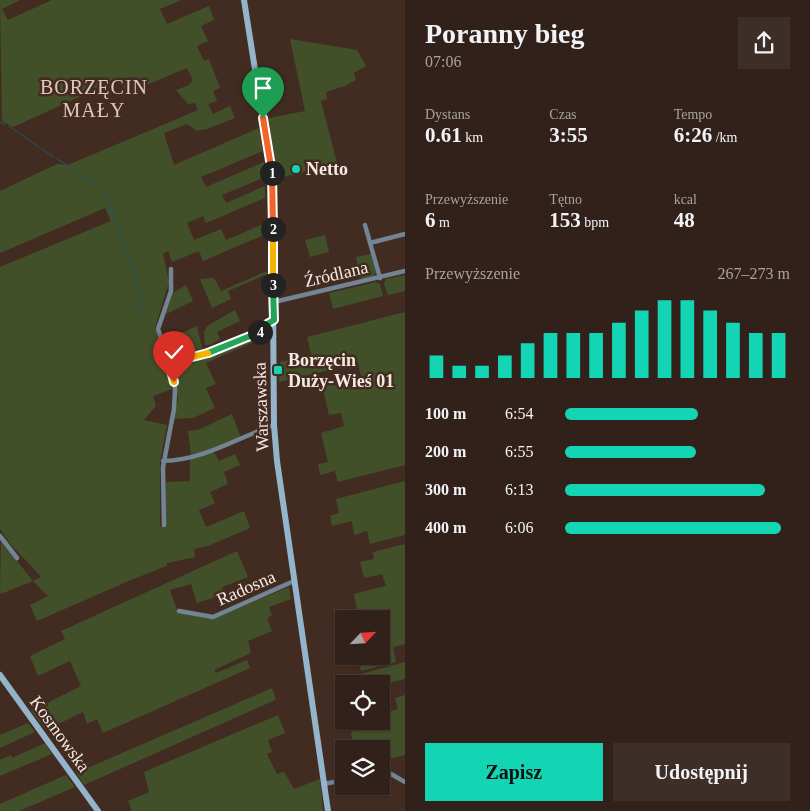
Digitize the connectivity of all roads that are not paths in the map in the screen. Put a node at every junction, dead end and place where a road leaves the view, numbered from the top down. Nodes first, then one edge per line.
1 (244, 0) edge
2 (365, 225) dead end
3 (405, 234) edge
4 (370, 243) junction
5 (171, 269) dead end
6 (405, 272) edge
7 (380, 278) junction
8 (274, 302) junction
9 (274, 320) junction
10 (262, 332) junction
11 (274, 337) junction
12 (169, 363) junction
13 (274, 426) junction
14 (163, 460) junction
15 (164, 525) dead end
16 (0, 536) edge
17 (17, 558) dead end
18 (294, 582) junction
19 (179, 611) dead end
20 (0, 675) edge
21 (390, 773) edge
22 (335, 782) edge
23 (405, 782) edge
24 (324, 784) junction
25 (98, 811) edge
26 (328, 811) edge

1 - 8 main road, Warszawska
2 - 4 street
3 - 4 street
4 - 7 street
5 - 12 street
6 - 7 street, Źródlana
7 - 8 street, Źródlana
8 - 9 main road, Warszawska
9 - 10 street
9 - 11 main road, Warszawska
10 - 11 street
10 - 12 street
11 - 13 main road, Warszawska
12 - 14 street
13 - 14 street
13 - 18 main road, Warszawska
14 - 15 street
16 - 17 street
18 - 19 street, Radosna
18 - 24 main road, Warszawska
20 - 25 main road, Kosmowska
21 - 23 street
22 - 24 street
24 - 26 main road, Warszawska

